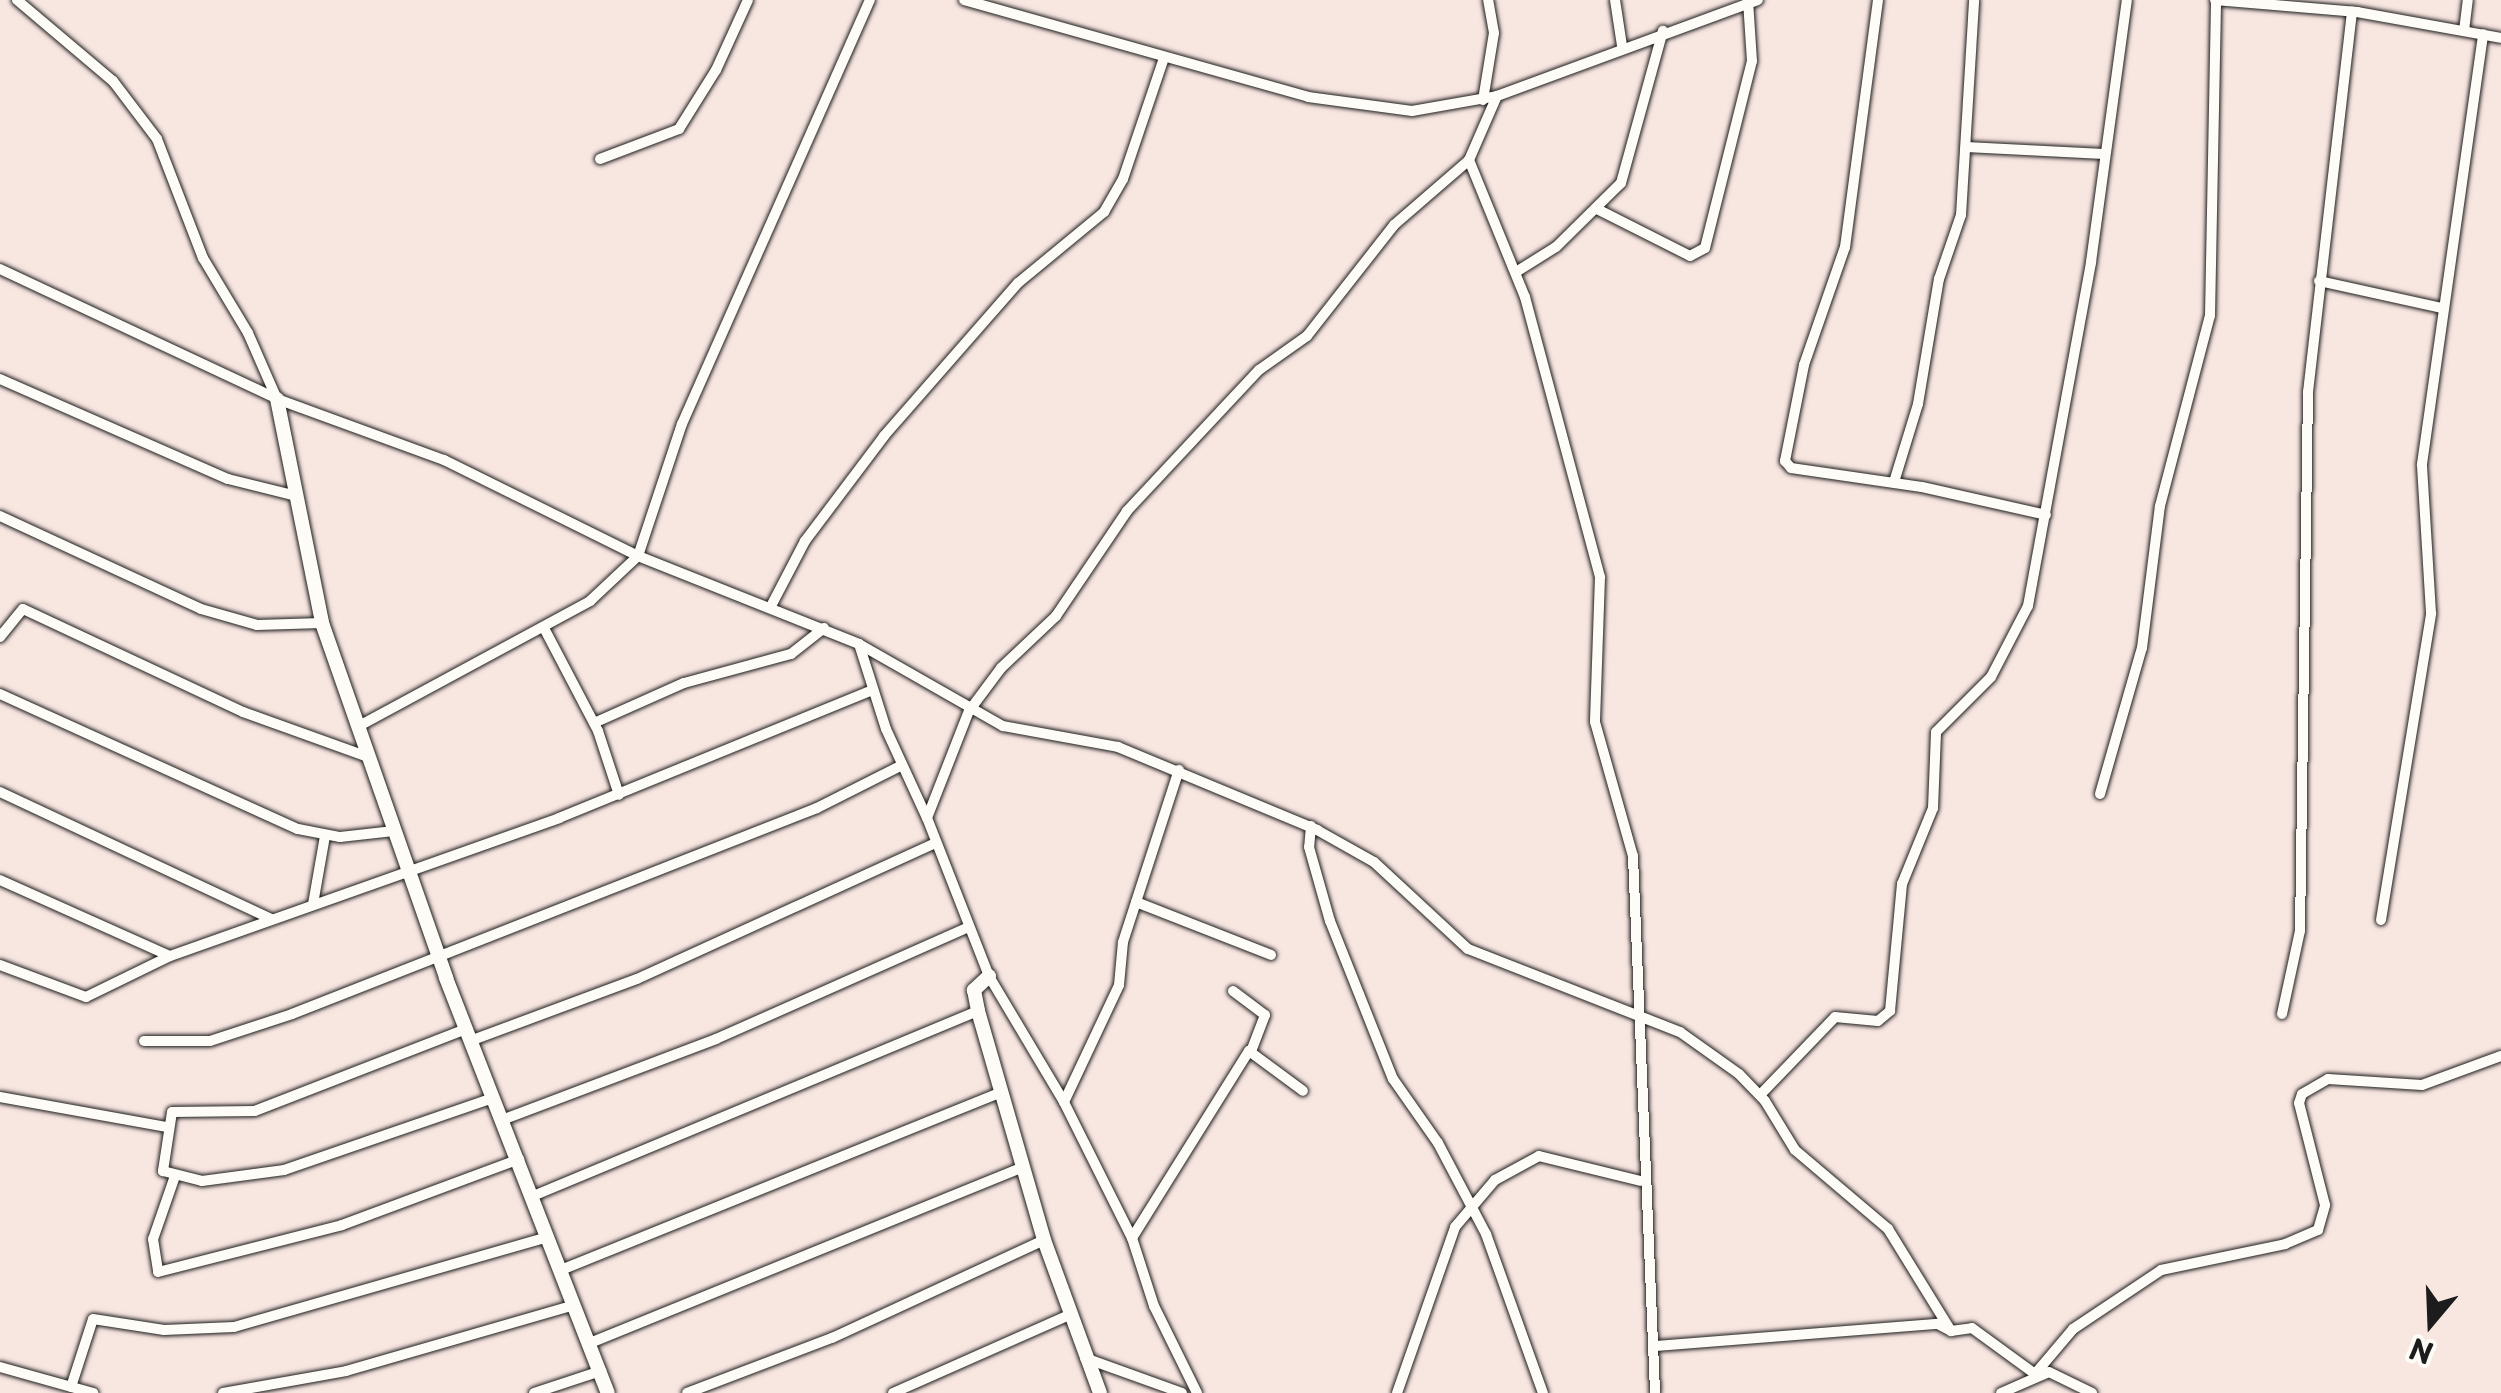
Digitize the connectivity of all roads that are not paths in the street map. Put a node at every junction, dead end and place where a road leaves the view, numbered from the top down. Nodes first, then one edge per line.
1 (17, 0) edge
2 (748, 0) edge
3 (870, 0) edge
4 (964, 0) edge
5 (1488, 0) edge
6 (1615, 0) edge
7 (1878, 0) edge
8 (1974, 0) edge
9 (2128, 0) edge
10 (2215, 0) edge
11 (2468, 0) edge
12 (1752, 1) edge
13 (2355, 8) edge
14 (1664, 30) junction
15 (2464, 31) junction
16 (2483, 34) junction
17 (2501, 38) edge
18 (1622, 46) junction
19 (1164, 58) junction
20 (1497, 96) junction
21 (1483, 100) junction
22 (1966, 147) junction
23 (2104, 154) junction
24 (600, 159) dead end
25 (1469, 160) junction
26 (1597, 209) junction
27 (0, 269) edge
28 (1516, 272) junction
29 (2320, 281) junction
30 (2442, 308) junction
31 (0, 379) edge
32 (277, 399) junction
33 (1894, 482) junction
34 (292, 495) junction
35 (2046, 515) junction
36 (0, 516) edge
37 (638, 556) junction
38 (770, 608) junction
39 (322, 623) junction
40 (544, 628) junction
41 (824, 628) junction
42 (0, 637) edge
43 (859, 644) junction
44 (872, 690) junction
45 (0, 694) edge
46 (969, 710) junction
47 (594, 723) junction
48 (359, 726) junction
49 (368, 757) junction
50 (902, 765) junction
51 (1179, 770) junction
52 (0, 792) edge
53 (2100, 794) dead end
54 (619, 795) junction
55 (927, 818) junction
56 (1311, 826) junction
57 (394, 831) junction
58 (324, 836) junction
59 (935, 844) junction
60 (407, 871) junction
61 (0, 880) edge
62 (1136, 902) junction
63 (313, 904) junction
64 (271, 919) junction
65 (2381, 920) dead end
66 (967, 928) junction
67 (1271, 955) dead end
68 (170, 956) junction
69 (440, 957) junction
70 (0, 964) edge
71 (988, 976) junction
72 (1233, 991) dead end
73 (978, 1010) junction
74 (1636, 1014) junction
75 (2282, 1014) dead end
76 (468, 1034) junction
77 (144, 1041) dead end
78 (1252, 1049) junction
79 (2501, 1056) edge
80 (1303, 1091) dead end
81 (1000, 1092) junction
82 (1760, 1095) junction
83 (0, 1098) edge
84 (493, 1098) junction
85 (1064, 1102) junction
86 (502, 1120) junction
87 (168, 1127) junction
88 (519, 1159) junction
89 (1024, 1168) junction
90 (175, 1176) junction
91 (1642, 1181) junction
92 (533, 1196) junction
93 (1470, 1205) junction
94 (548, 1237) junction
95 (1132, 1238) junction
96 (1044, 1240) junction
97 (561, 1270) junction
98 (574, 1305) junction
99 (1070, 1314) junction
100 (1950, 1331) junction
101 (590, 1343) junction
102 (1656, 1346) junction
103 (1084, 1358) junction
104 (0, 1366) edge
105 (600, 1371) junction
106 (2035, 1374) junction
107 (71, 1387) junction
108 (92, 1393) edge
109 (223, 1393) edge
110 (534, 1393) edge
111 (608, 1393) edge
112 (687, 1393) edge
113 (892, 1393) edge
114 (1100, 1393) edge
115 (1182, 1393) edge
116 (1197, 1393) edge
117 (1397, 1393) edge
118 (1543, 1393) edge
119 (1656, 1393) edge
120 (2000, 1393) edge
121 (2092, 1393) edge

1 - 32 street
2 - 24 street
3 - 37 street
4 - 19 street
5 - 21 street
6 - 18 street
7 - 33 street
8 - 22 street
9 - 23 street
10 - 13 street
10 - 53 street
11 - 15 street
12 - 14 street
12 - 26 street
13 - 15 street
13 - 29 street
14 - 18 street
14 - 26 street
15 - 16 street
16 - 17 street
16 - 30 street
18 - 20 street
19 - 21 street
19 - 38 street
20 - 21 street
20 - 25 street
22 - 23 street
22 - 33 street
23 - 35 street
25 - 28 street
25 - 46 street
26 - 28 street
27 - 32 street
28 - 74 street
29 - 30 street
29 - 75 street
30 - 65 street
31 - 34 street
32 - 34 street
32 - 37 street
33 - 35 street
34 - 39 street
35 - 82 street
36 - 39 street
37 - 38 street
37 - 40 street
38 - 41 street
39 - 48 street
40 - 47 street
40 - 48 street
41 - 43 street
41 - 47 street
42 - 49 street
43 - 44 street
43 - 46 street
44 - 50 street
44 - 54 street
45 - 58 street
46 - 51 street
46 - 55 street
47 - 54 street
48 - 49 street
49 - 57 street
50 - 55 street
50 - 69 street
51 - 56 street
51 - 62 street
52 - 64 street
54 - 60 street
55 - 59 street
56 - 74 street
56 - 93 street
57 - 58 street
57 - 60 street
58 - 63 street
59 - 66 street
59 - 76 street
60 - 63 street
60 - 69 street
61 - 68 street
62 - 67 street
62 - 85 street
63 - 64 street
64 - 68 street
66 - 71 street
66 - 86 street
68 - 70 street
69 - 76 street
69 - 77 street
71 - 73 street
71 - 85 street
72 - 78 street
73 - 81 street
73 - 92 street
74 - 82 street
74 - 91 street
76 - 84 street
76 - 87 street
78 - 80 street
78 - 95 street
79 - 106 street
81 - 89 street
81 - 97 street
82 - 100 street
83 - 87 street
84 - 86 street
84 - 90 street
85 - 95 street
86 - 88 street
87 - 90 street
88 - 90 street
88 - 92 street
89 - 96 street
89 - 101 street
91 - 93 street
91 - 102 street
92 - 94 street
93 - 117 street
93 - 118 street
94 - 97 street
94 - 107 street
95 - 116 street
96 - 99 street
96 - 112 street
97 - 98 street
98 - 101 street
98 - 109 street
99 - 103 street
99 - 113 street
100 - 102 street
100 - 106 street
101 - 105 street
102 - 119 street
103 - 114 street
103 - 115 street
104 - 107 street
105 - 110 street
105 - 111 street
106 - 120 street
106 - 121 street
107 - 108 street

